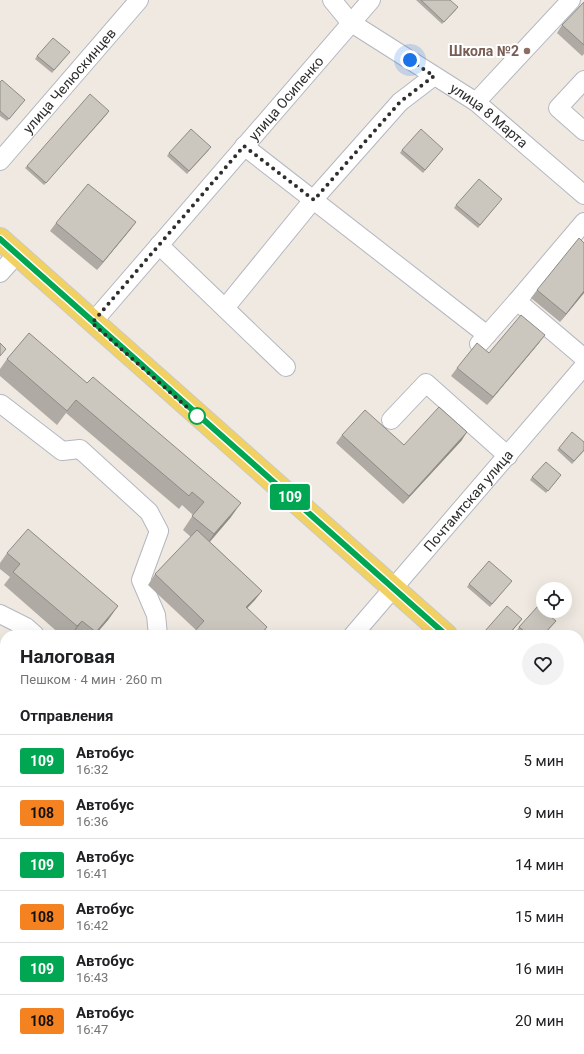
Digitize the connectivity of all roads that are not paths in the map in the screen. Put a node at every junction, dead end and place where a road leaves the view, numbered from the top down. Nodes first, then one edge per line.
1 (139, 0) edge
2 (332, 0) edge
3 (371, 0) edge
4 (571, 0) edge
5 (350, 22) junction
6 (434, 76) junction
7 (584, 80) edge
8 (476, 102) junction
9 (584, 131) edge
10 (244, 146) junction
11 (0, 161) edge
12 (584, 196) edge
13 (314, 200) junction
14 (584, 222) edge
15 (0, 239) edge
16 (159, 245) junction
17 (17, 254) junction
18 (0, 273) edge
19 (517, 301) junction
20 (225, 308) junction
21 (92, 323) junction
22 (584, 358) edge
23 (584, 366) edge
24 (286, 367) dead end
25 (0, 405) edge
26 (391, 420) dead end
27 (508, 456) junction
28 (392, 588) junction
29 (0, 614) edge
30 (29, 630) edge
31 (158, 630) edge
32 (357, 630) edge
33 (440, 630) edge

1 - 11 street, улица Челюскинцев
2 - 5 street, улица 8 Марта
3 - 5 street, улица Осипенко
4 - 8 street
5 - 6 street, улица 8 Марта
5 - 10 street, улица Осипенко
6 - 8 street, улица 8 Марта
6 - 13 street
7 - 9 street
8 - 12 street, улица 8 Марта
10 - 13 street
10 - 16 street, улица Осипенко
13 - 19 street
13 - 20 street
14 - 19 street
15 - 17 main road
16 - 20 street
16 - 21 street, улица Осипенко
17 - 18 street
17 - 21 main road
19 - 22 street
20 - 24 street
21 - 28 main road
23 - 27 street, Почтамтская улица
25 - 31 street
26 - 27 street
27 - 28 street, Почтамтская улица
28 - 32 street, Почтамтская улица
28 - 33 main road
29 - 30 street

